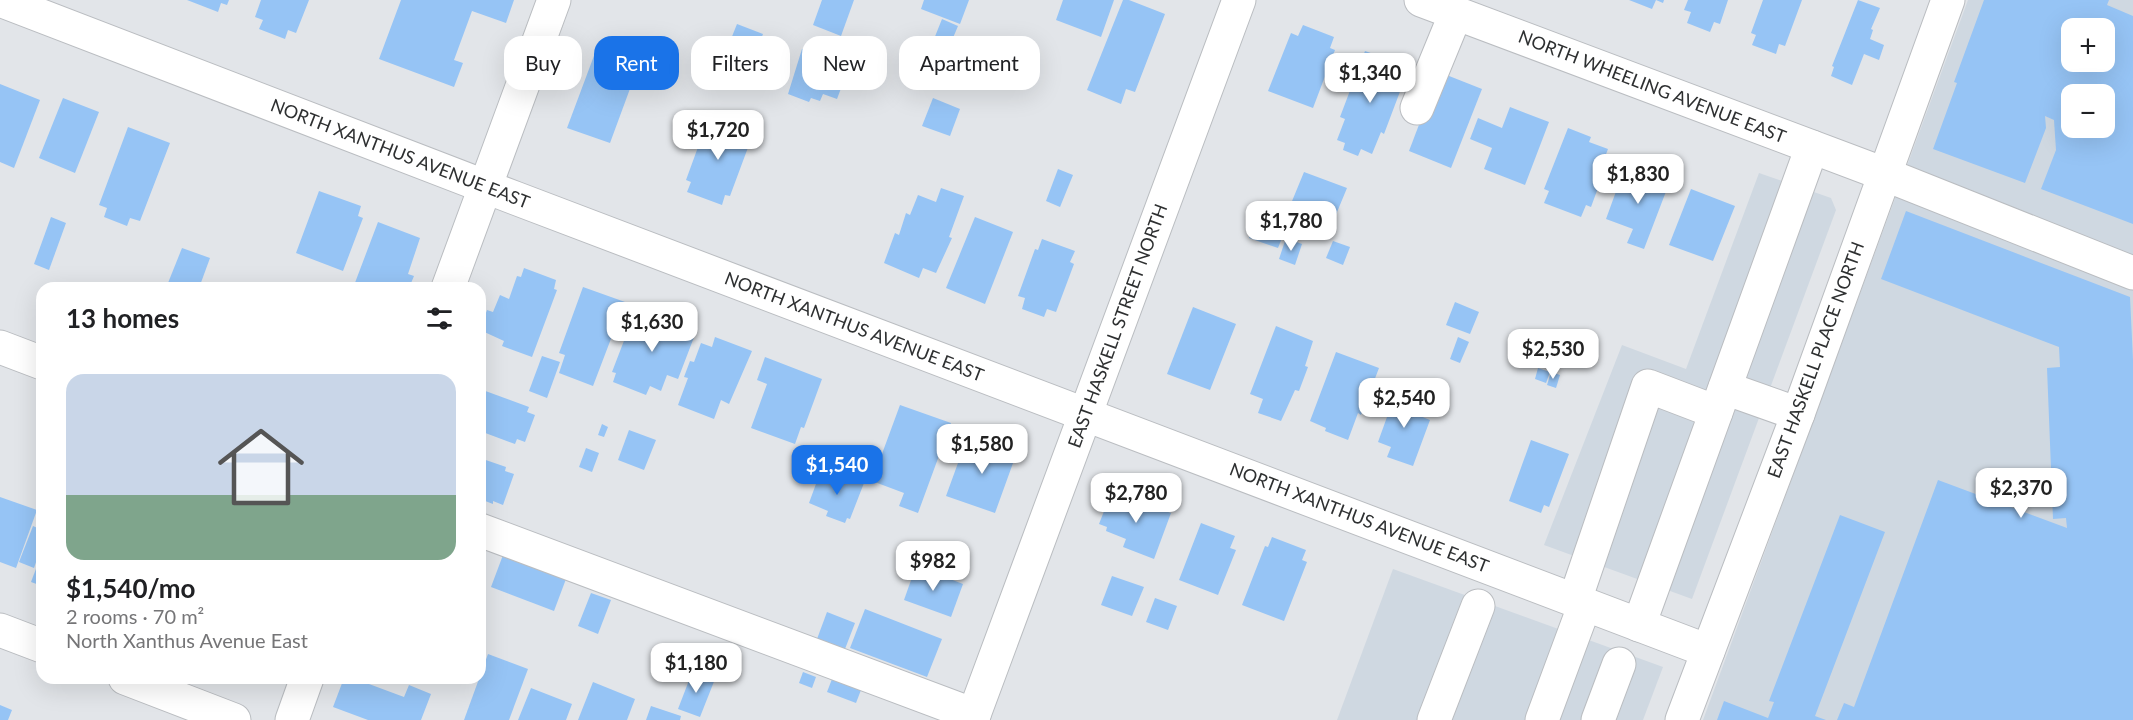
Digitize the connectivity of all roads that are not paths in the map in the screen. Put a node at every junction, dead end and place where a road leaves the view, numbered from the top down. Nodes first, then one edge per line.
1 (0, 0) edge
2 (554, 0) edge
3 (1239, 0) edge
4 (1421, 0) edge
5 (1948, 0) edge
6 (1456, 13) junction
7 (1416, 108) dead end
8 (1812, 147) junction
9 (1884, 174) junction
10 (486, 187) junction
11 (2133, 273) edge
12 (450, 282) edge
13 (0, 347) edge
14 (36, 361) edge
15 (1721, 400) junction
16 (1797, 414) junction
17 (1086, 415) junction
18 (486, 532) edge
19 (1580, 602) junction
20 (1478, 606) dead end
21 (1639, 625) junction
22 (0, 630) edge
23 (36, 644) edge
24 (1708, 651) junction
25 (1618, 664) dead end
26 (141, 684) edge
27 (305, 684) edge
28 (973, 717) edge
29 (234, 720) edge
30 (292, 720) edge
31 (1434, 720) edge
32 (1542, 720) edge
33 (1598, 720) edge
34 (1682, 720) edge

1 - 10 street, NORTH XANTHUS AVENUE EAST
2 - 10 street
3 - 17 street, EAST HASKELL STREET NORTH
4 - 6 street, NORTH WHEELING AVENUE EAST
5 - 9 street, EAST HASKELL PLACE NORTH
6 - 7 street
6 - 8 street, NORTH WHEELING AVENUE EAST
8 - 9 street, NORTH WHEELING AVENUE EAST
8 - 15 street
9 - 11 street, NORTH WHEELING AVENUE EAST
9 - 16 street, EAST HASKELL PLACE NORTH
10 - 12 street
10 - 17 street, NORTH XANTHUS AVENUE EAST
13 - 14 street
15 - 16 street
15 - 19 street
15 - 21 street
16 - 24 street, EAST HASKELL PLACE NORTH
17 - 19 street, NORTH XANTHUS AVENUE EAST
17 - 28 street, EAST HASKELL STREET NORTH
18 - 28 street
19 - 21 street, NORTH XANTHUS AVENUE EAST
19 - 32 street
20 - 31 street
21 - 24 street, NORTH XANTHUS AVENUE EAST
22 - 23 street
24 - 34 street, EAST HASKELL PLACE NORTH
25 - 33 street
26 - 29 street
27 - 30 street

